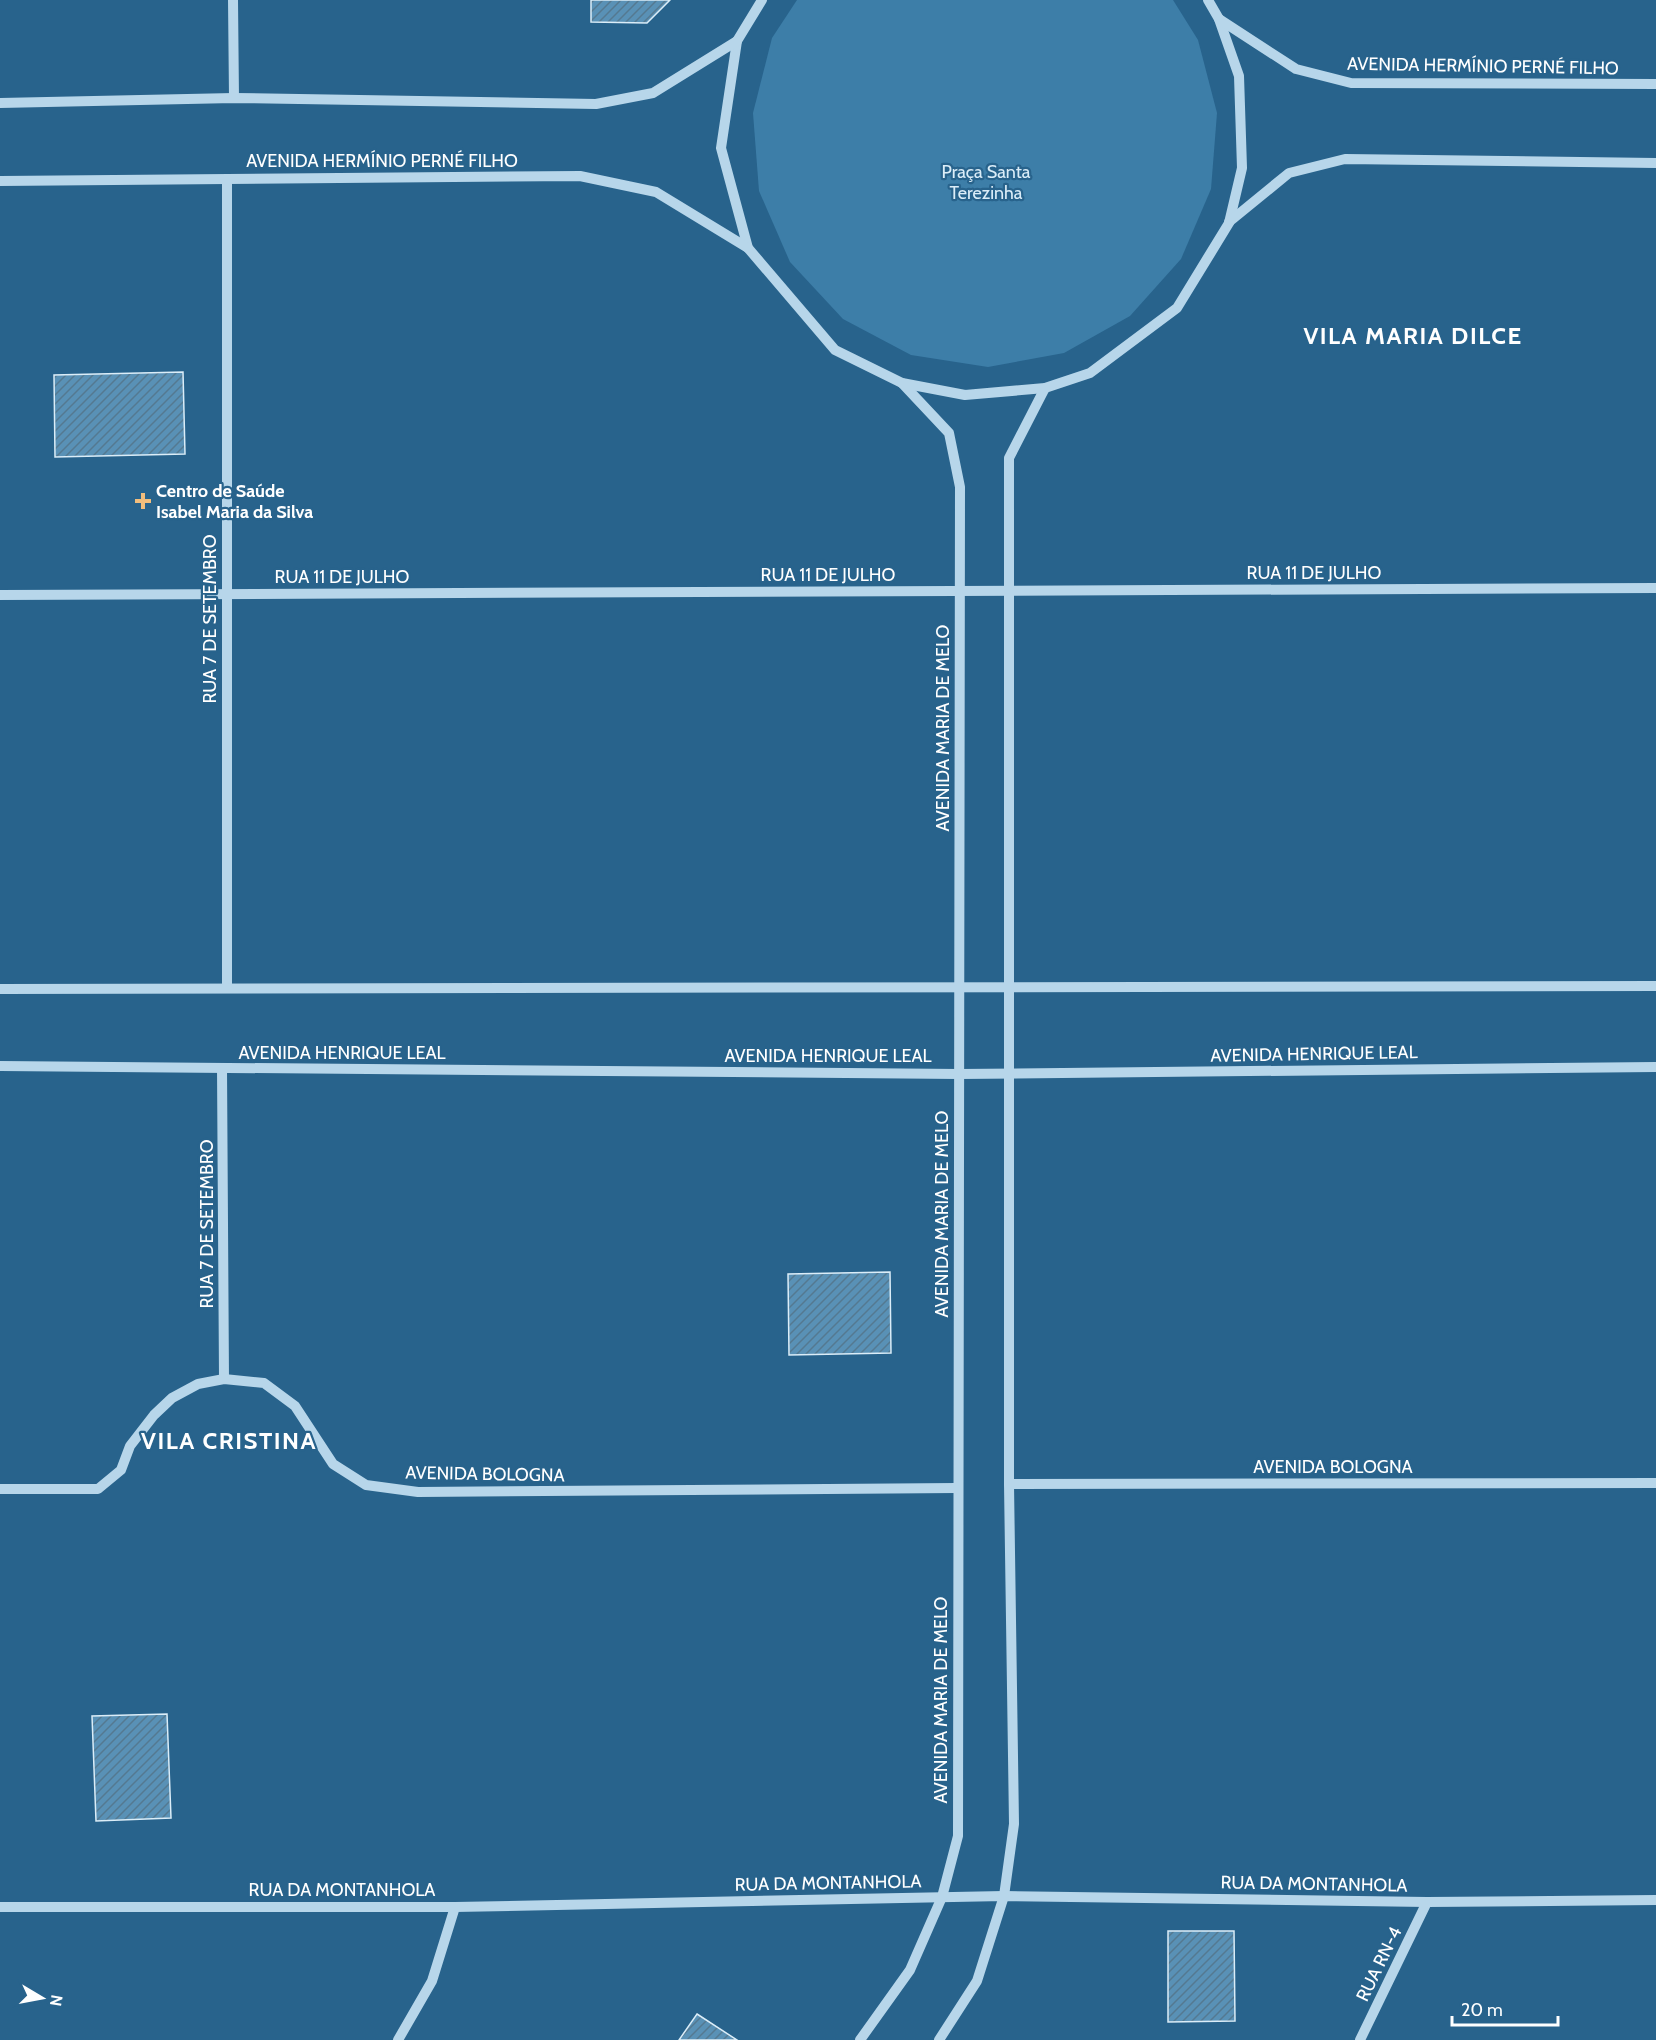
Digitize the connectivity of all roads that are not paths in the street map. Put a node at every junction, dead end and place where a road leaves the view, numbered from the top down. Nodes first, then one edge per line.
1 (233, 0) edge
2 (762, 0) edge
3 (1208, 0) edge
4 (1219, 19) junction
5 (737, 41) junction
6 (1656, 84) edge
7 (234, 98) junction
8 (0, 103) edge
9 (1656, 163) edge
10 (227, 178) junction
11 (0, 181) edge
12 (1229, 223) junction
13 (748, 248) junction
14 (902, 383) junction
15 (1045, 388) junction
16 (1656, 588) edge
17 (960, 591) junction
18 (1009, 591) junction
19 (227, 594) junction
20 (0, 595) edge
21 (1656, 986) edge
22 (959, 987) junction
23 (1009, 987) junction
24 (227, 988) junction
25 (0, 989) edge
26 (0, 1066) edge
27 (1656, 1067) edge
28 (222, 1068) junction
29 (1010, 1073) junction
30 (959, 1074) junction
31 (224, 1379) junction
32 (1656, 1483) edge
33 (1009, 1484) junction
34 (957, 1488) junction
35 (0, 1489) edge
36 (1004, 1896) junction
37 (942, 1897) junction
38 (1656, 1900) edge
39 (1427, 1902) junction
40 (0, 1907) edge
41 (454, 1907) junction
42 (398, 2040) edge
43 (860, 2040) edge
44 (939, 2040) edge
45 (1360, 2040) edge

1 - 7 street
2 - 5 street
3 - 4 street
4 - 6 street, AVENIDA HERMÍNIO PERNÉ FILHO
4 - 12 street
5 - 7 street
5 - 13 street
7 - 8 street
9 - 12 street
10 - 11 street, AVENIDA HERMÍNIO PERNÉ FILHO
10 - 13 street, AVENIDA HERMÍNIO PERNÉ FILHO
10 - 19 street, RUA 7 DE SETEMBRO
12 - 15 street
13 - 14 street
14 - 15 street
14 - 17 street, AVENIDA MARIA DE MELO
15 - 18 street
16 - 18 street, RUA 11 DE JULHO
17 - 18 street, RUA 11 DE JULHO
17 - 19 street, RUA 11 DE JULHO
17 - 22 street, AVENIDA MARIA DE MELO
18 - 23 street
19 - 20 street, RUA 11 DE JULHO
19 - 24 street, RUA 7 DE SETEMBRO
21 - 23 street
22 - 23 street
22 - 24 street
22 - 30 street, AVENIDA MARIA DE MELO
23 - 29 street
24 - 25 street
26 - 28 street, AVENIDA HENRIQUE LEAL
27 - 29 street, AVENIDA HENRIQUE LEAL
28 - 30 street, AVENIDA HENRIQUE LEAL
28 - 31 street, RUA 7 DE SETEMBRO
29 - 30 street, AVENIDA HENRIQUE LEAL
29 - 33 street
30 - 34 street, AVENIDA MARIA DE MELO
31 - 34 street, AVENIDA BOLOGNA
31 - 35 street, AVENIDA BOLOGNA
32 - 33 street, AVENIDA BOLOGNA
33 - 36 street
34 - 37 street, AVENIDA MARIA DE MELO
36 - 37 street, RUA DA MONTANHOLA
36 - 39 street, RUA DA MONTANHOLA
36 - 44 street
37 - 41 street, RUA DA MONTANHOLA
37 - 43 street, AVENIDA MARIA DE MELO
38 - 39 street, RUA DA MONTANHOLA
39 - 45 street, RUA RN-4
40 - 41 street, RUA DA MONTANHOLA
41 - 42 street

